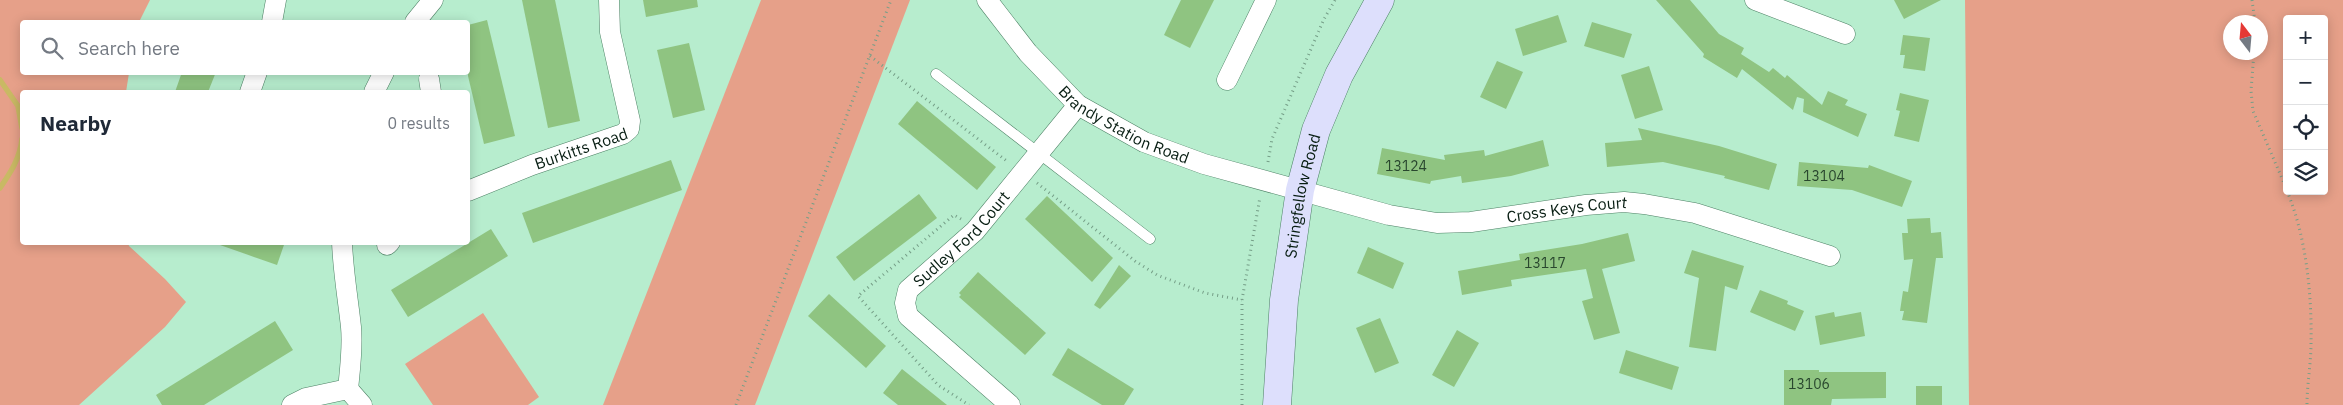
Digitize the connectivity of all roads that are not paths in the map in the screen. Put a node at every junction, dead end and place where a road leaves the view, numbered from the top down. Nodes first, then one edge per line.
1 (276, 0) edge
2 (433, 0) edge
3 (609, 0) edge
4 (987, 0) edge
5 (1266, 0) edge
6 (1380, 0) edge
7 (1755, 0) edge
8 (272, 20) edge
9 (417, 20) edge
10 (1845, 34) dead end
11 (936, 74) dead end
12 (256, 75) edge
13 (382, 75) edge
14 (1227, 80) dead end
15 (251, 90) edge
16 (375, 90) edge
17 (1078, 105) junction
18 (1039, 152) junction
19 (470, 190) edge
20 (1300, 190) junction
21 (1150, 238) dead end
22 (342, 245) edge
23 (1830, 256) dead end
24 (348, 389) junction
25 (292, 405) edge
26 (362, 405) edge
27 (1010, 405) edge
28 (1276, 405) edge

1 - 8 street
2 - 9 street
3 - 19 street, Burkitts Road
4 - 17 street, Brandy Station Road
5 - 14 street
6 - 20 main road, Stringfellow Road
7 - 10 street
11 - 18 lane
12 - 15 street
13 - 16 street
17 - 18 street, Sudley Ford Court
17 - 20 street, Brandy Station Road
18 - 21 lane
18 - 27 street, Sudley Ford Court
20 - 23 street, Cross Keys Court
20 - 28 main road, Stringfellow Road
22 - 24 street
24 - 25 street
24 - 26 street

